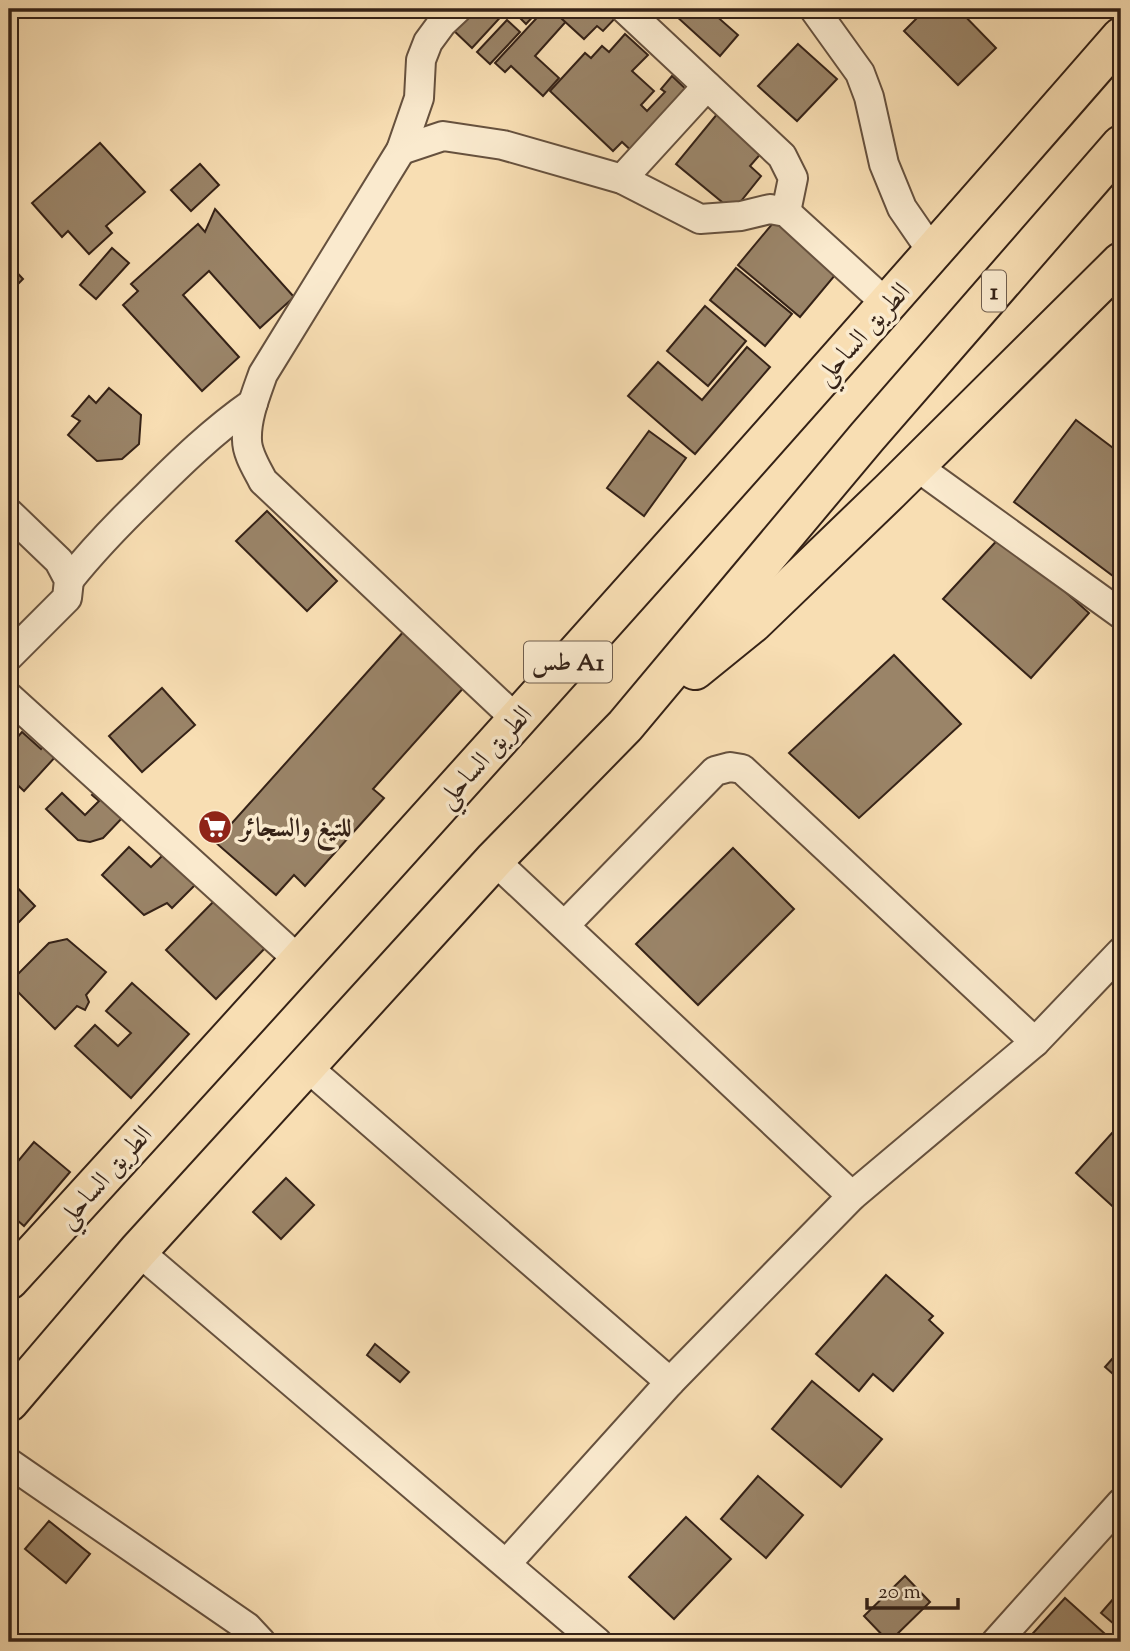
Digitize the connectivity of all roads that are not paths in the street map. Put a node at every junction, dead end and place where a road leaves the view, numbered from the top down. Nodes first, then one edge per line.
1 (457, 9) edge
2 (625, 9) edge
3 (814, 9) edge
4 (1121, 37) edge
5 (707, 86) junction
6 (1121, 145) edge
7 (401, 150) junction
8 (622, 179) junction
9 (786, 212) junction
10 (933, 253) junction
11 (1121, 262) edge
12 (888, 305) junction
13 (253, 403) junction
14 (916, 466) junction
15 (9, 513) edge
16 (69, 580) junction
17 (1121, 614) edge
18 (9, 656) edge
19 (9, 697) edge
20 (517, 720) junction
21 (625, 726) junction
22 (494, 860) junction
23 (565, 925) junction
24 (1121, 952) edge
25 (301, 962) junction
26 (1035, 1042) junction
27 (307, 1068) junction
28 (852, 1196) junction
29 (138, 1251) junction
30 (9, 1280) edge
31 (670, 1382) junction
32 (9, 1402) edge
33 (9, 1462) edge
34 (1121, 1503) edge
35 (507, 1563) junction
36 (247, 1637) edge
37 (597, 1642) edge
38 (996, 1642) edge

1 - 7 street
2 - 5 street
3 - 10 street
4 - 10 highway, الطريق الساحلي / طس A1
5 - 8 street
5 - 9 street
6 - 21 highway, 1
7 - 8 street
7 - 13 street
8 - 9 street
9 - 12 street
10 - 12 highway, الطريق الساحلي / طس A1
11 - 14 highway
12 - 20 highway, الطريق الساحلي / طس A1
13 - 16 street
13 - 20 street
14 - 17 street
14 - 21 highway
15 - 16 street
16 - 18 street
19 - 25 street
20 - 25 highway, الطريق الساحلي / طس A1
21 - 22 highway
22 - 23 street
22 - 27 highway
23 - 26 street
23 - 28 street
24 - 26 street
25 - 30 highway, الطريق الساحلي / طس A1
26 - 28 street
27 - 29 highway
27 - 31 street
28 - 31 street
29 - 32 highway
29 - 35 street
31 - 35 street
33 - 36 street
34 - 38 street
35 - 37 street

